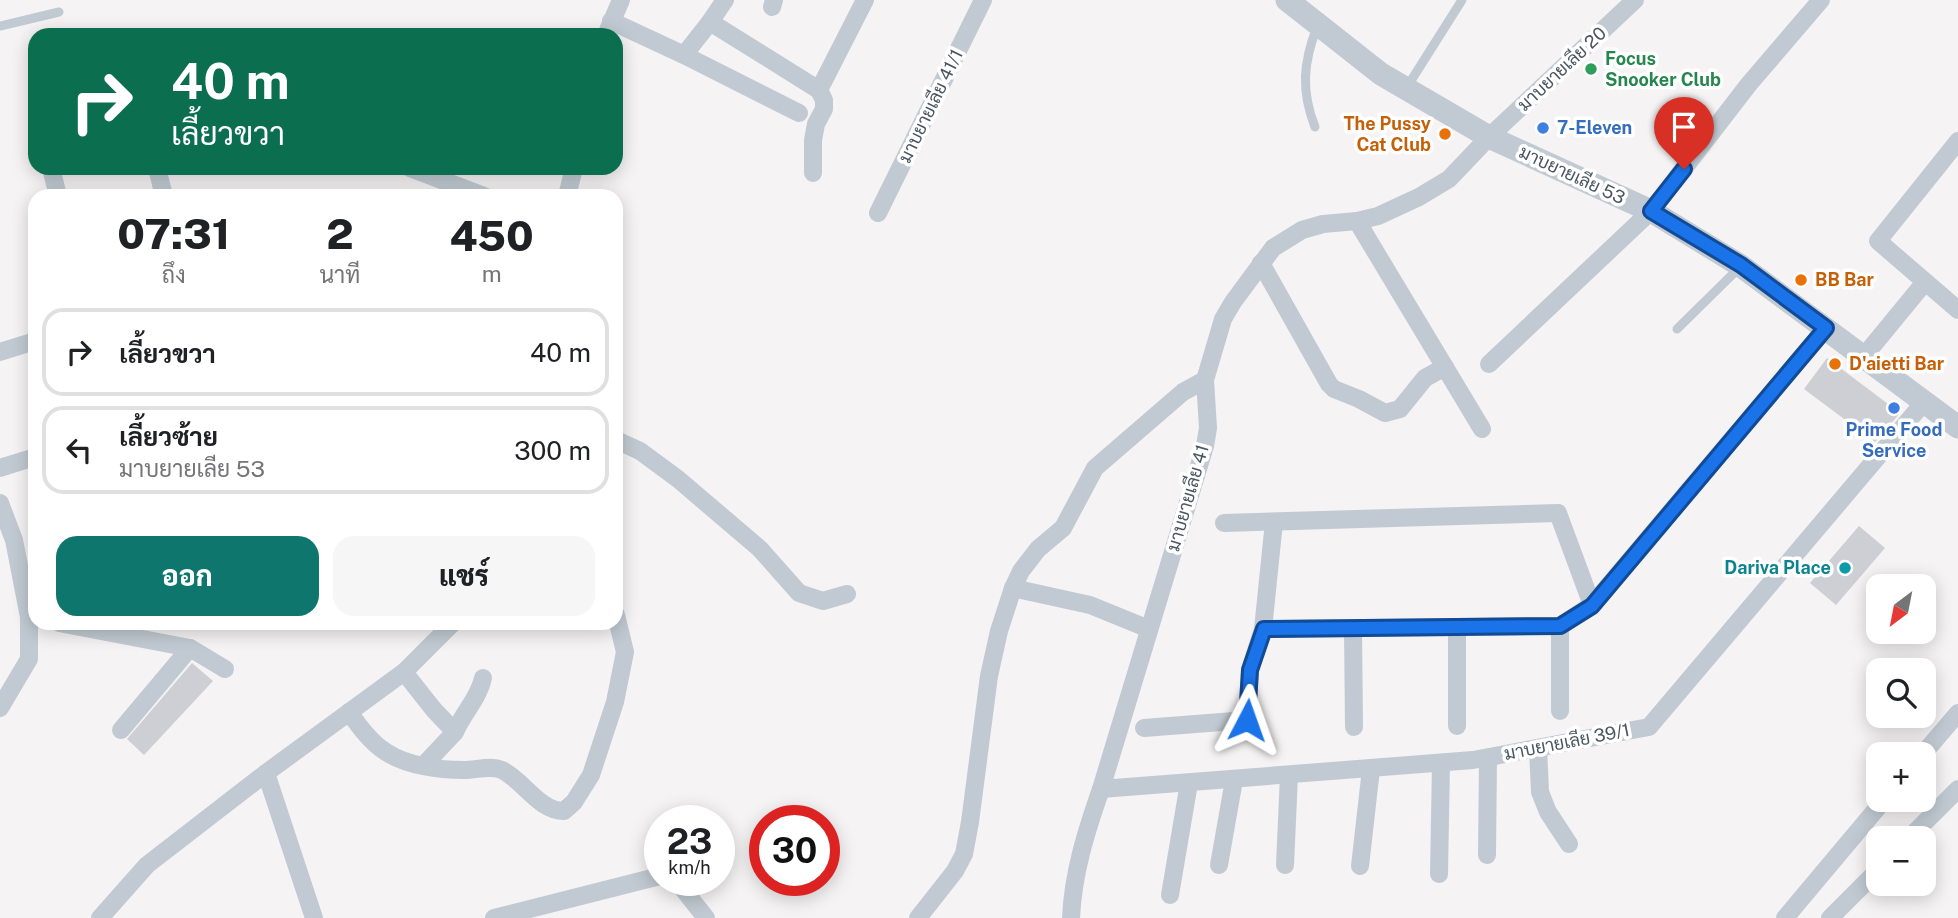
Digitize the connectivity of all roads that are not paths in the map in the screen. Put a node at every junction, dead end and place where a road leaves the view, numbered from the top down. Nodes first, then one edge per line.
1 (621, 0) edge
2 (725, 0) edge
3 (865, 0) edge
4 (983, 0) edge
5 (1462, 0) edge
6 (1635, 0) edge
7 (1821, 0) edge
8 (1304, 10) edge
9 (60, 12) dead end
10 (710, 22) junction
11 (0, 26) edge
12 (608, 28) edge
13 (623, 33) edge
14 (684, 55) junction
15 (1406, 88) junction
16 (818, 90) junction
17 (799, 113) dead end
18 (1315, 127) dead end
19 (1489, 137) junction
20 (1958, 141) edge
21 (813, 173) dead end
22 (428, 175) edge
23 (466, 189) edge
24 (1651, 211) junction
25 (878, 213) dead end
26 (1357, 221) junction
27 (1261, 263) junction
28 (1741, 265) junction
29 (1925, 282) junction
30 (1958, 310) edge
31 (1826, 328) junction
32 (1677, 329) dead end
33 (28, 343) edge
34 (0, 352) edge
35 (1865, 355) junction
36 (1489, 365) dead end
37 (1445, 367) junction
38 (1205, 380) junction
39 (1925, 401) junction
40 (1958, 427) edge
41 (1482, 429) dead end
42 (623, 443) edge
43 (28, 459) edge
44 (0, 468) edge
45 (0, 503) edge
46 (1274, 522) junction
47 (1224, 523) dead end
48 (1013, 588) junction
49 (846, 594) dead end
50 (28, 600) edge
51 (1592, 606) junction
52 (1560, 626) junction
53 (1457, 627) junction
54 (1149, 629) junction
55 (1264, 629) junction
56 (1353, 629) junction
57 (31, 630) edge
58 (96, 630) edge
59 (446, 630) edge
60 (620, 630) edge
61 (190, 648) junction
62 (225, 669) dead end
63 (404, 672) junction
64 (483, 678) dead end
65 (0, 708) edge
66 (1560, 711) dead end
67 (349, 712) junction
68 (1958, 713) edge
69 (1457, 726) dead end
70 (1354, 727) dead end
71 (1144, 728) dead end
72 (121, 730) dead end
73 (455, 732) junction
74 (1933, 742) edge
75 (1538, 748) junction
76 (1488, 758) junction
77 (1441, 763) junction
78 (424, 765) junction
79 (1371, 769) junction
80 (266, 773) junction
81 (1289, 775) junction
82 (1234, 780) junction
83 (1189, 783) junction
84 (1101, 789) junction
85 (1958, 789) edge
86 (1874, 812) edge
87 (1921, 826) edge
88 (1569, 844) dead end
89 (1487, 855) dead end
90 (1219, 865) dead end
91 (1285, 865) dead end
92 (1360, 866) dead end
93 (1438, 874) dead end
94 (644, 880) edge
95 (1866, 882) edge
96 (1170, 895) dead end
97 (689, 896) edge
98 (100, 918) edge
99 (314, 918) edge
100 (494, 918) edge
101 (706, 918) edge
102 (918, 918) edge
103 (1070, 918) edge
104 (1785, 918) edge
105 (1830, 918) edge

1 - 12 street
2 - 10 street
3 - 16 street
4 - 25 street, มาบยายเลีย 41/1
5 - 15 lane
6 - 19 street, มาบยายเลีย 20
7 - 24 street
8 - 15 street, มาบยายเลีย 53
8 - 18 lane
9 - 11 lane
10 - 14 street
10 - 16 street
13 - 14 street
14 - 17 street
15 - 19 street, มาบยายเลีย 53
16 - 21 street
19 - 24 street, มาบยายเลีย 53
19 - 26 street, มาบยายเลีย 41
20 - 29 street
22 - 23 street
24 - 28 street, มาบยายเลีย 53
24 - 36 street
26 - 27 street, มาบยายเลีย 41
26 - 37 street
27 - 37 street
27 - 38 street, มาบยายเลีย 41
28 - 31 street, มาบยายเลีย 53
28 - 32 lane
29 - 30 street
29 - 35 street
31 - 35 street, มาบยายเลีย 53
31 - 51 street
33 - 34 street
35 - 39 street, มาบยายเลีย 53
37 - 41 street
38 - 48 street
38 - 54 street, มาบยายเลีย 41
39 - 40 street, มาบยายเลีย 53
39 - 75 street, มาบยายเลีย 39/1
42 - 49 street
43 - 44 street
45 - 50 street
46 - 47 street
46 - 51 street
46 - 55 street
48 - 54 street
48 - 102 street
51 - 52 street
52 - 53 street
52 - 66 street
53 - 56 street
53 - 69 street
54 - 84 street, มาบยายเลีย 41
55 - 56 street
55 - 71 street
56 - 70 street
57 - 65 street
58 - 61 street
59 - 63 street
60 - 78 street
61 - 62 street
61 - 72 street
63 - 67 street
63 - 73 street
64 - 73 street
67 - 78 street
67 - 80 street
68 - 74 street
73 - 78 street
75 - 76 street, มาบยายเลีย 39/1
75 - 88 street
76 - 77 street, มาบยายเลีย 39/1
76 - 89 street
77 - 79 street, มาบยายเลีย 39/1
77 - 93 street
79 - 81 street, มาบยายเลีย 39/1
79 - 92 street
80 - 98 street
80 - 99 street
81 - 82 street, มาบยายเลีย 39/1
81 - 91 street
82 - 83 street, มาบยายเลีย 39/1
82 - 90 street
83 - 84 street, มาบยายเลีย 39/1
83 - 96 street
84 - 103 street, มาบยายเลีย 41
85 - 87 street
86 - 104 street
94 - 100 street
95 - 105 street
97 - 101 street

